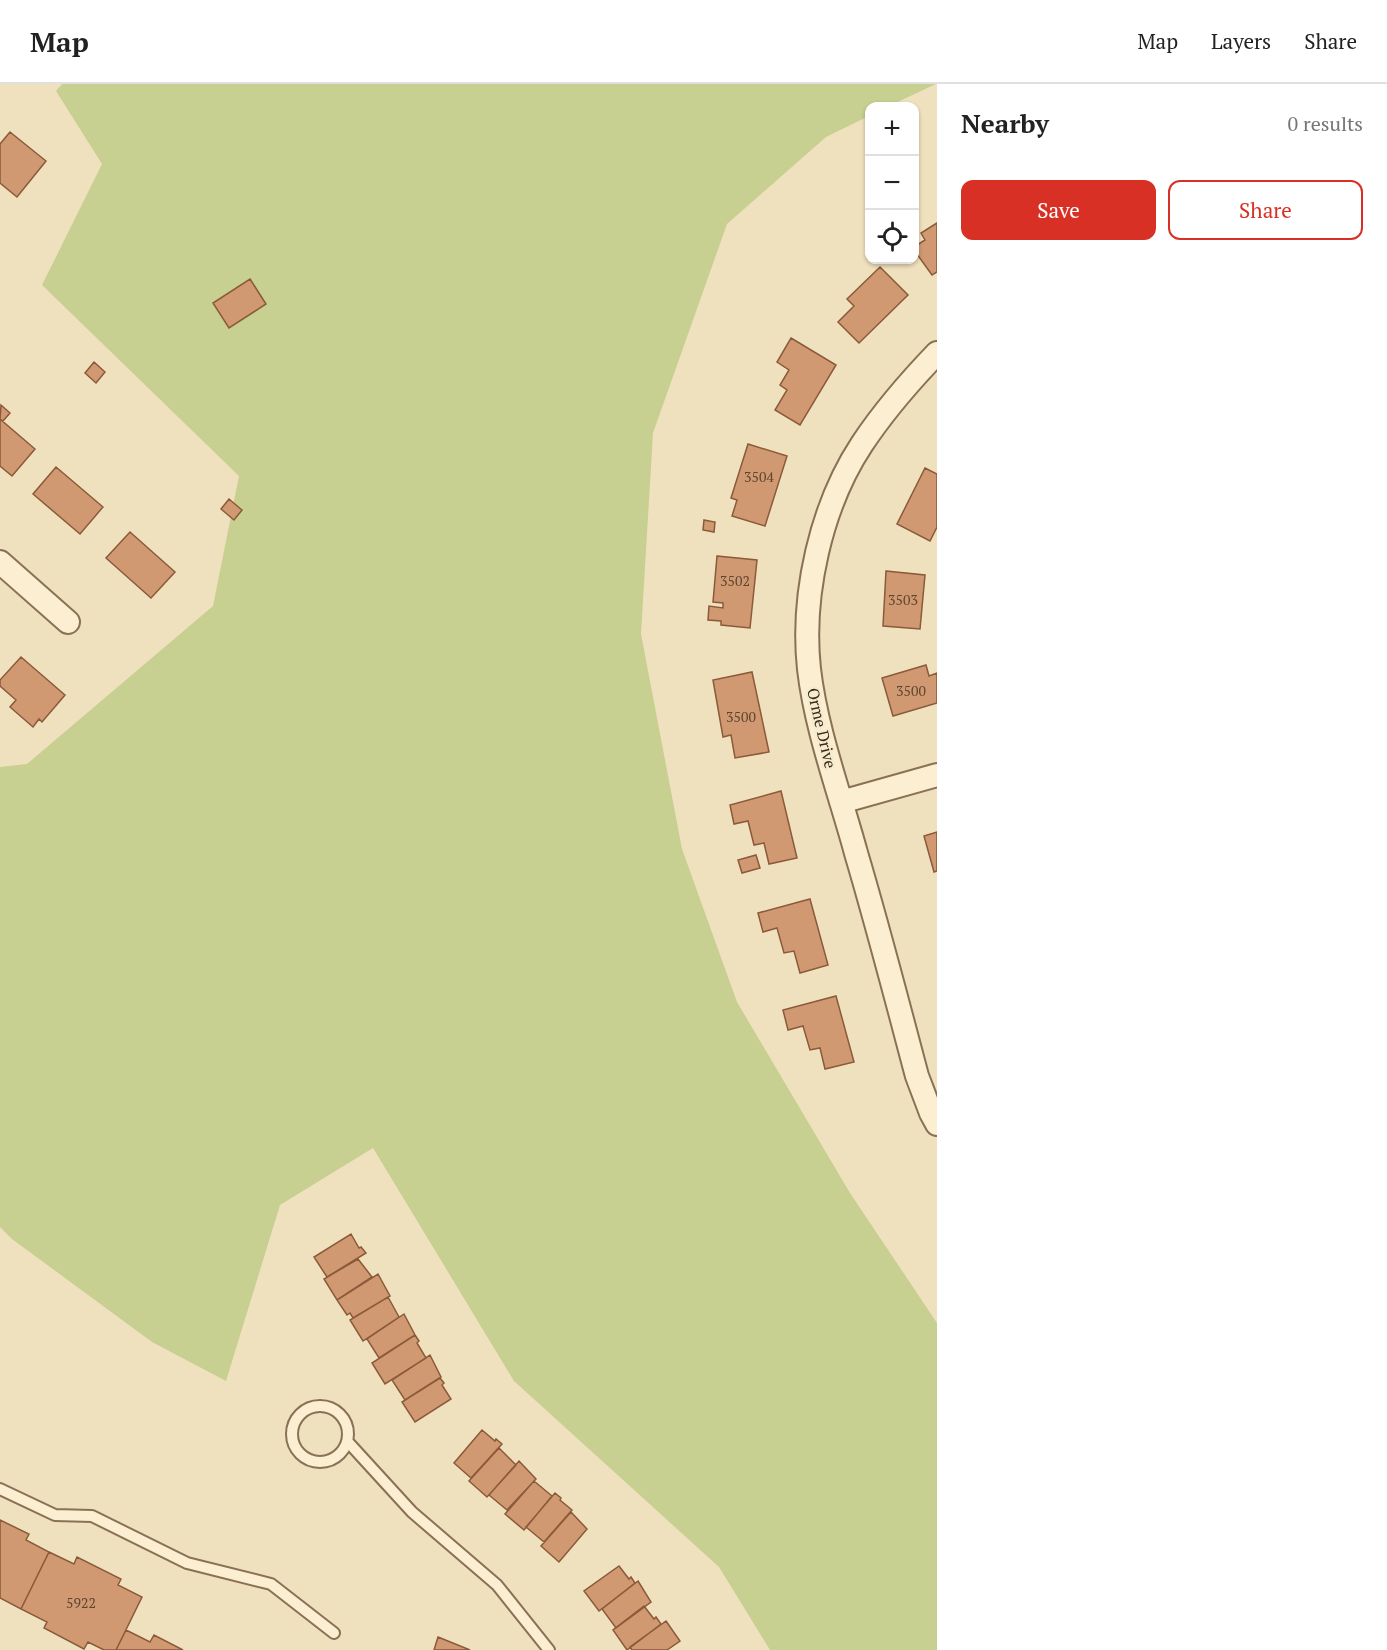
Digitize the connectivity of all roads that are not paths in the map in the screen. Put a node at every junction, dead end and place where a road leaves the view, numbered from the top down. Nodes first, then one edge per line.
1 (937, 353) edge
2 (0, 562) edge
3 (68, 622) dead end
4 (937, 775) edge
5 (841, 802) junction
6 (937, 1124) edge
7 (348, 1442) junction
8 (0, 1489) edge
9 (334, 1633) dead end
10 (549, 1650) edge

1 - 5 street, Orme Drive
2 - 3 street
4 - 5 street
5 - 6 street, Orme Drive
7 - 7 lane
7 - 10 lane
8 - 9 lane

